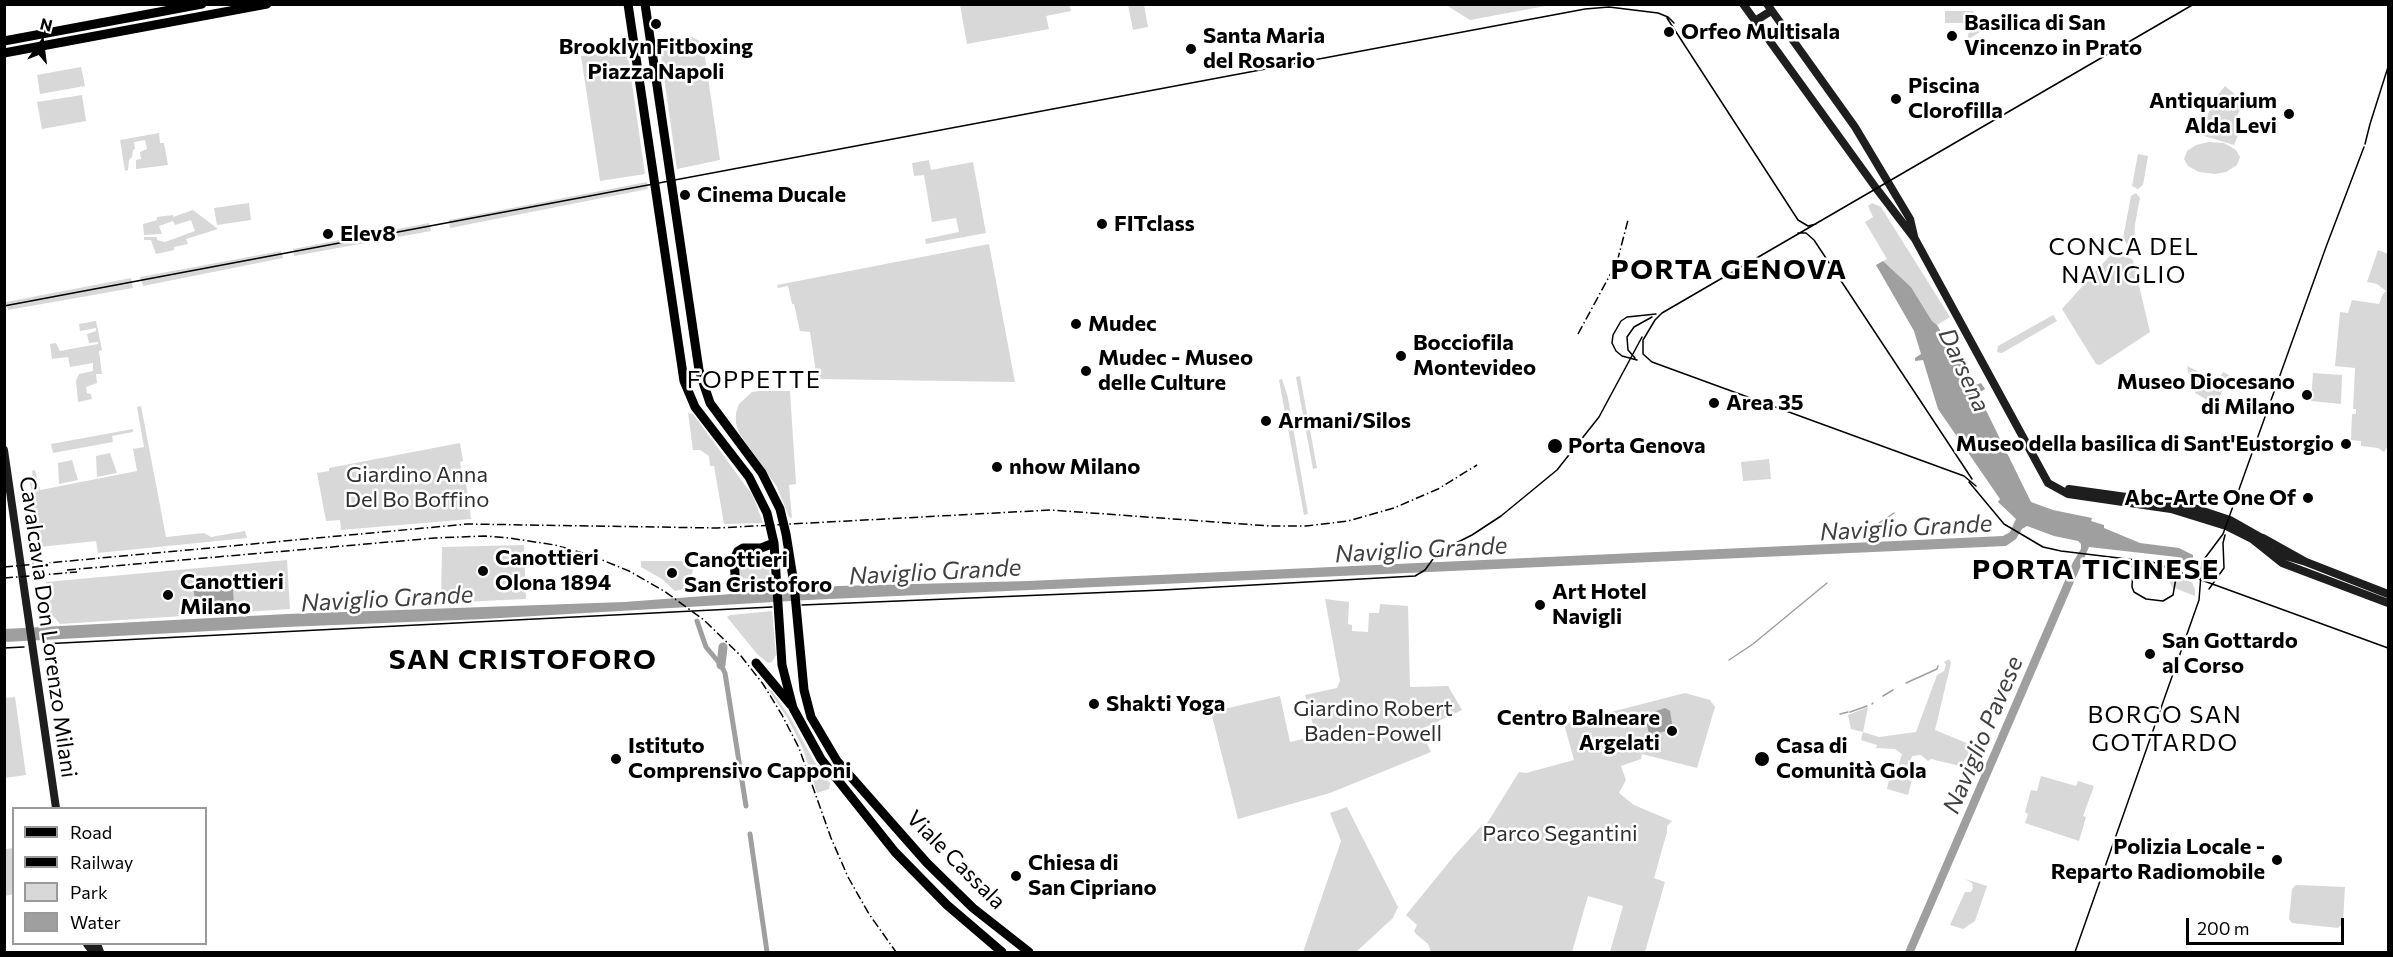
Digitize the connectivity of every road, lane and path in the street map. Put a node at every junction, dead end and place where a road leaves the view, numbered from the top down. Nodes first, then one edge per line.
1 (202, 4) edge
2 (267, 4) edge
3 (628, 4) edge
4 (645, 4) edge
5 (1743, 4) edge
6 (1769, 8) edge
7 (1755, 21) junction
8 (6, 41) edge
9 (7, 53) edge
10 (1857, 131) junction
11 (1841, 139) junction
12 (1915, 239) junction
13 (4, 450) edge
14 (2228, 523) junction
15 (774, 543) junction
16 (752, 549) junction
17 (775, 561) junction
18 (736, 590) dead end
19 (2388, 594) edge
20 (2388, 603) edge
21 (782, 665) junction
22 (794, 708) junction
23 (862, 788) junction
24 (848, 794) junction
25 (56, 807) edge
26 (1002, 952) edge
27 (1029, 952) edge

1 - 8 main road
2 - 9 main road
3 - 15 main road, Viale Cassala
4 - 23 main road, Viale Cassala
5 - 7 main road
6 - 7 main road
6 - 10 main road
7 - 11 main road
8 - 9 main road
10 - 11 main road
10 - 12 main road
11 - 12 main road
12 - 14 main road
13 - 25 main road, Cavalcavia Don Lorenzo Milani
14 - 19 main road
14 - 20 main road
15 - 16 main road
15 - 17 main road, Viale Cassala
16 - 17 main road
16 - 18 main road
17 - 21 main road, Viale Cassala
21 - 22 main road, Viale Cassala
21 - 22 main road
22 - 24 main road, Viale Cassala
23 - 24 main road
23 - 27 main road, Viale Cassala
24 - 26 main road, Viale Cassala

